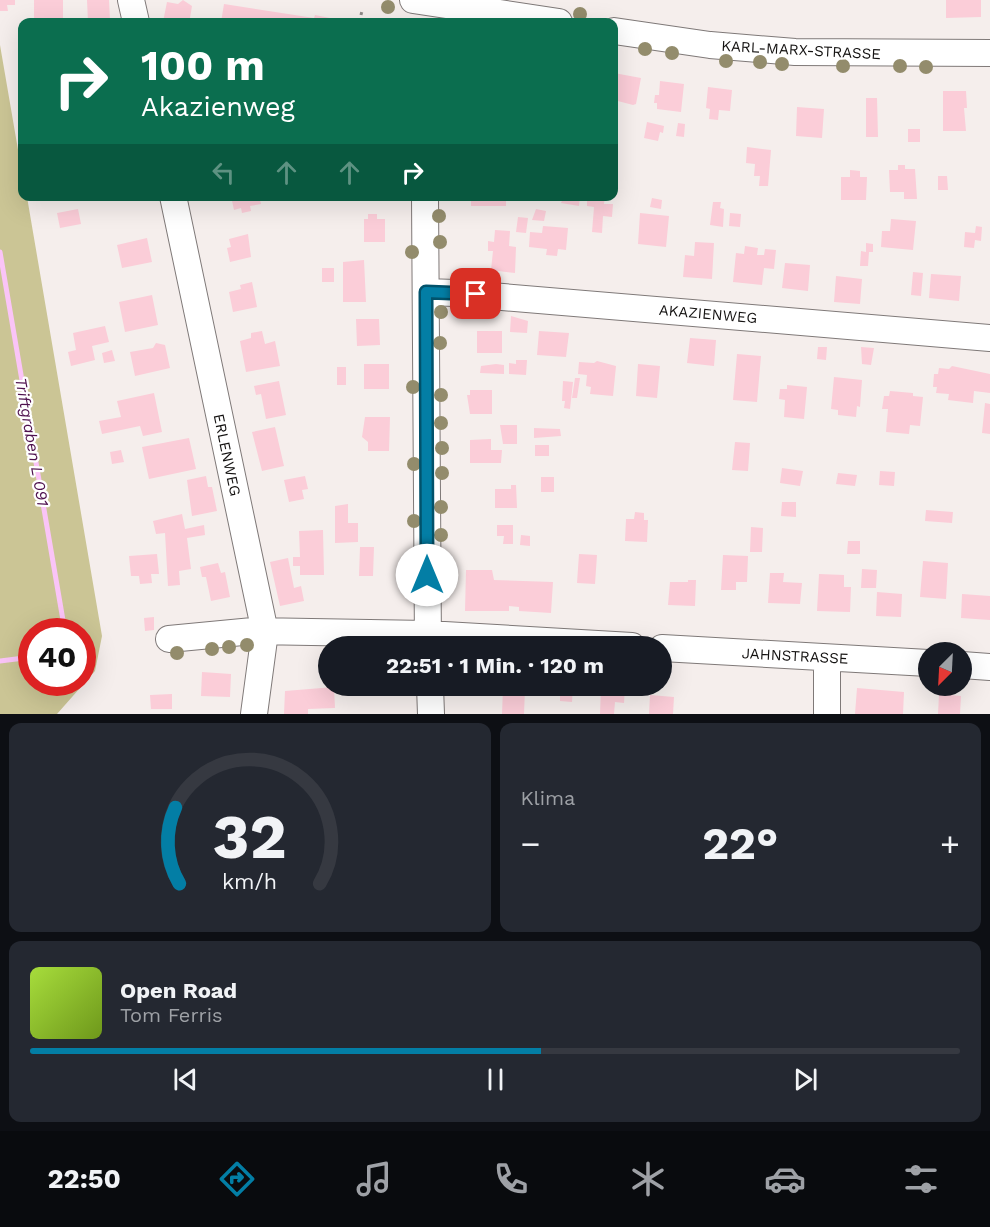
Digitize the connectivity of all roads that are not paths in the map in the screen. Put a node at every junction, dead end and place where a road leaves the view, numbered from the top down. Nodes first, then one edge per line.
1 (131, 0) edge
2 (421, 6) edge
3 (135, 18) edge
4 (525, 18) edge
5 (618, 32) edge
6 (990, 53) edge
7 (174, 201) edge
8 (425, 201) edge
9 (426, 292) junction
10 (990, 338) edge
11 (265, 632) junction
12 (346, 636) edge
13 (428, 636) edge
14 (169, 639) dead end
15 (672, 649) edge
16 (827, 658) junction
17 (918, 663) edge
18 (972, 665) edge
19 (990, 666) edge
20 (430, 696) edge
21 (254, 714) edge
22 (431, 714) edge
23 (827, 714) edge

1 - 3 street
2 - 4 street
5 - 6 street, KARL-MARX-STRASSE
7 - 11 street, ERLENWEG
8 - 9 street
9 - 10 street, AKAZIENWEG
9 - 13 street
11 - 12 street
11 - 14 street
11 - 21 street, ERLENWEG
15 - 16 street, JAHNSTRASSE
16 - 17 street, JAHNSTRASSE
16 - 23 street
18 - 19 street
20 - 22 street

